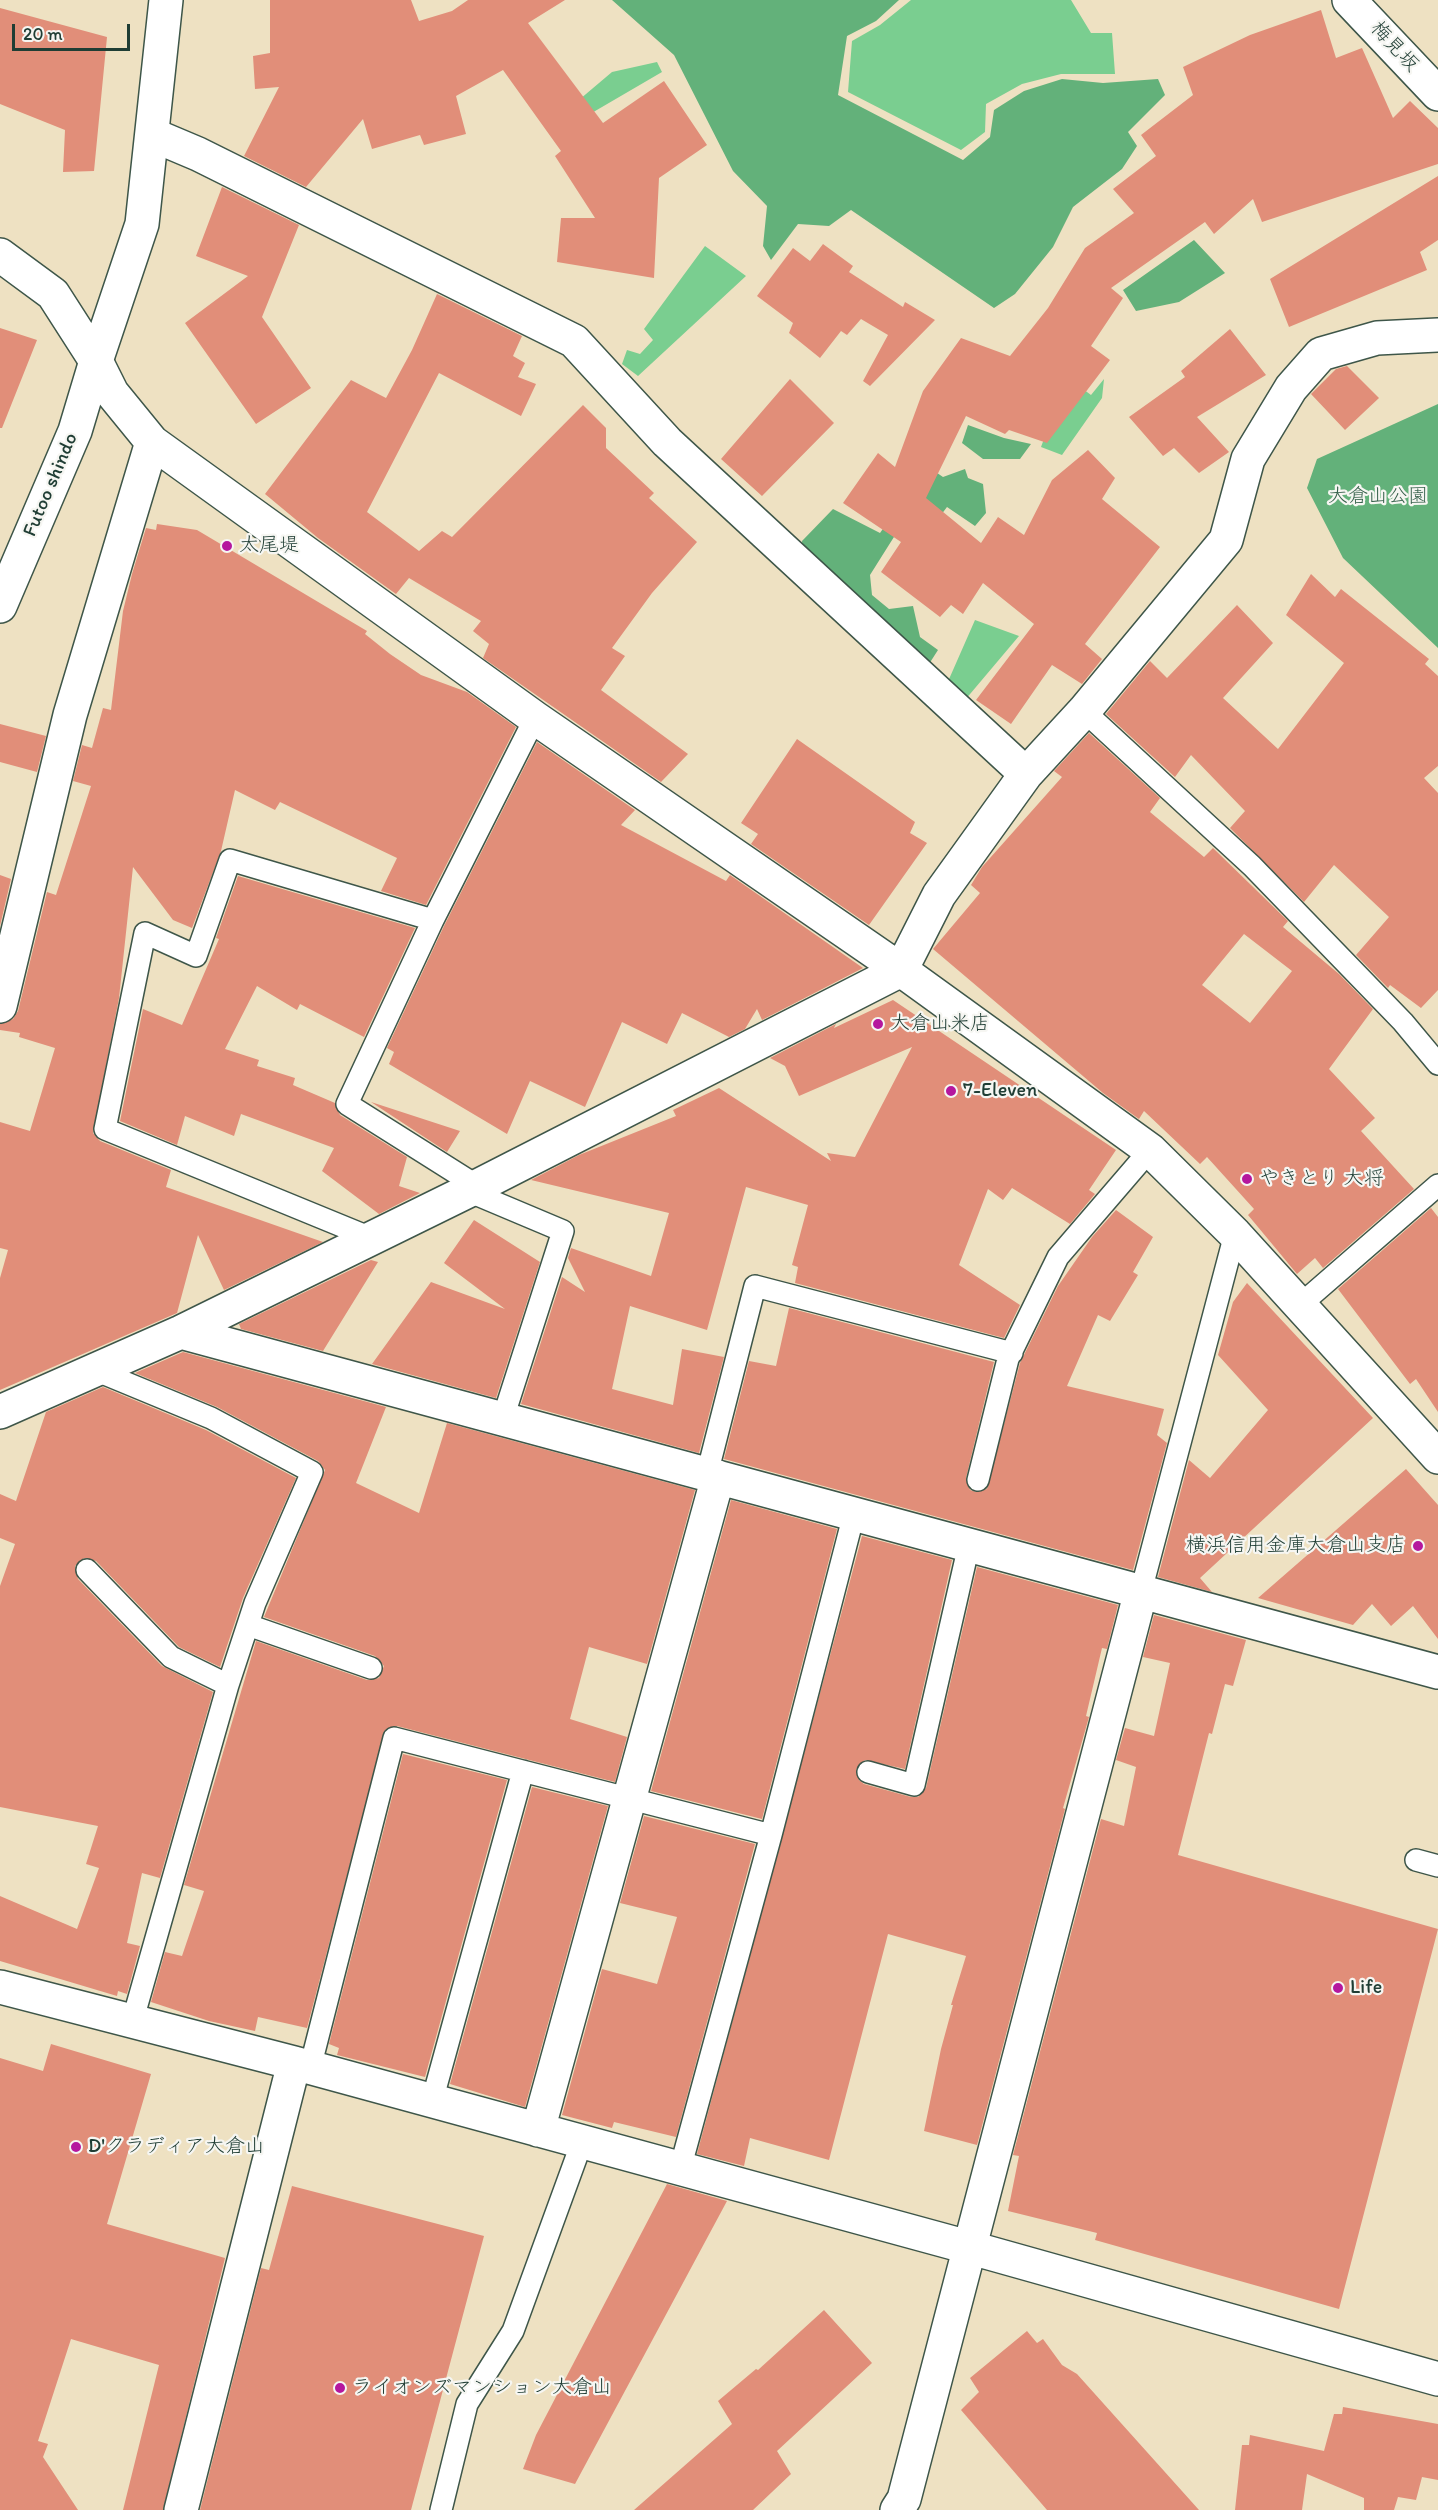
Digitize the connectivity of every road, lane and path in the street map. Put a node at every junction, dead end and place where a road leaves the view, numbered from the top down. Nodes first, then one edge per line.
1 (166, 0) edge
2 (1350, 0) edge
3 (1438, 94) edge
4 (153, 135) junction
5 (0, 255) edge
6 (1438, 335) edge
7 (96, 362) junction
8 (152, 442) junction
9 (0, 606) edge
10 (1084, 711) junction
11 (535, 718) junction
12 (1026, 774) junction
13 (433, 920) junction
14 (902, 969) junction
15 (0, 1006) edge
16 (1438, 1064) edge
17 (1150, 1150) junction
18 (1438, 1185) edge
19 (473, 1188) junction
20 (1235, 1234) junction
21 (370, 1238) junction
22 (1300, 1305) junction
23 (181, 1332) junction
24 (1012, 1353) junction
25 (95, 1370) junction
26 (0, 1412) edge
27 (503, 1419) junction
28 (1438, 1457) edge
29 (713, 1476) junction
30 (978, 1480) dead end
31 (854, 1514) junction
32 (969, 1545) junction
33 (87, 1570) dead end
34 (1141, 1591) junction
35 (248, 1625) junction
36 (371, 1668) dead end
37 (1438, 1672) edge
38 (228, 1685) junction
39 (523, 1771) junction
40 (868, 1772) dead end
41 (630, 1799) junction
42 (771, 1835) junction
43 (1416, 1860) dead end
44 (1438, 1866) edge
45 (0, 1987) edge
46 (133, 2019) junction
47 (302, 2065) junction
48 (432, 2101) junction
49 (538, 2130) junction
50 (582, 2142) junction
51 (680, 2169) junction
52 (968, 2247) junction
53 (1438, 2379) edge
54 (181, 2510) edge
55 (441, 2510) edge
56 (897, 2510) edge

1 - 4 street, Futoo shindo
2 - 3 street, 梅見坂
4 - 7 street, Futoo shindo
4 - 12 street
5 - 7 street
6 - 10 street
7 - 8 street
7 - 9 street, Futoo shindo
8 - 11 street
8 - 15 street
10 - 12 street
10 - 16 lane
11 - 13 lane
11 - 14 street
12 - 14 street
13 - 19 lane
13 - 21 lane
14 - 17 street
14 - 19 street
17 - 20 street
17 - 24 lane
18 - 22 lane
19 - 21 street
19 - 27 lane
20 - 22 street
20 - 34 lane
21 - 23 street
22 - 28 street
23 - 25 street
23 - 27 street
24 - 29 lane
24 - 30 lane
25 - 26 street
25 - 35 lane
27 - 29 street
29 - 31 street
29 - 41 street
31 - 32 street
31 - 42 lane
32 - 34 street
32 - 40 lane
33 - 38 lane
34 - 37 street
34 - 52 street
35 - 36 lane
35 - 38 lane
38 - 46 lane
39 - 41 lane
39 - 47 lane
39 - 48 lane
41 - 42 lane
41 - 49 street
42 - 51 lane
43 - 44 lane
45 - 46 street
46 - 47 street
47 - 48 street
47 - 54 street
48 - 49 street
49 - 50 street
50 - 51 street
50 - 55 lane
51 - 52 street
52 - 53 street
52 - 56 street

